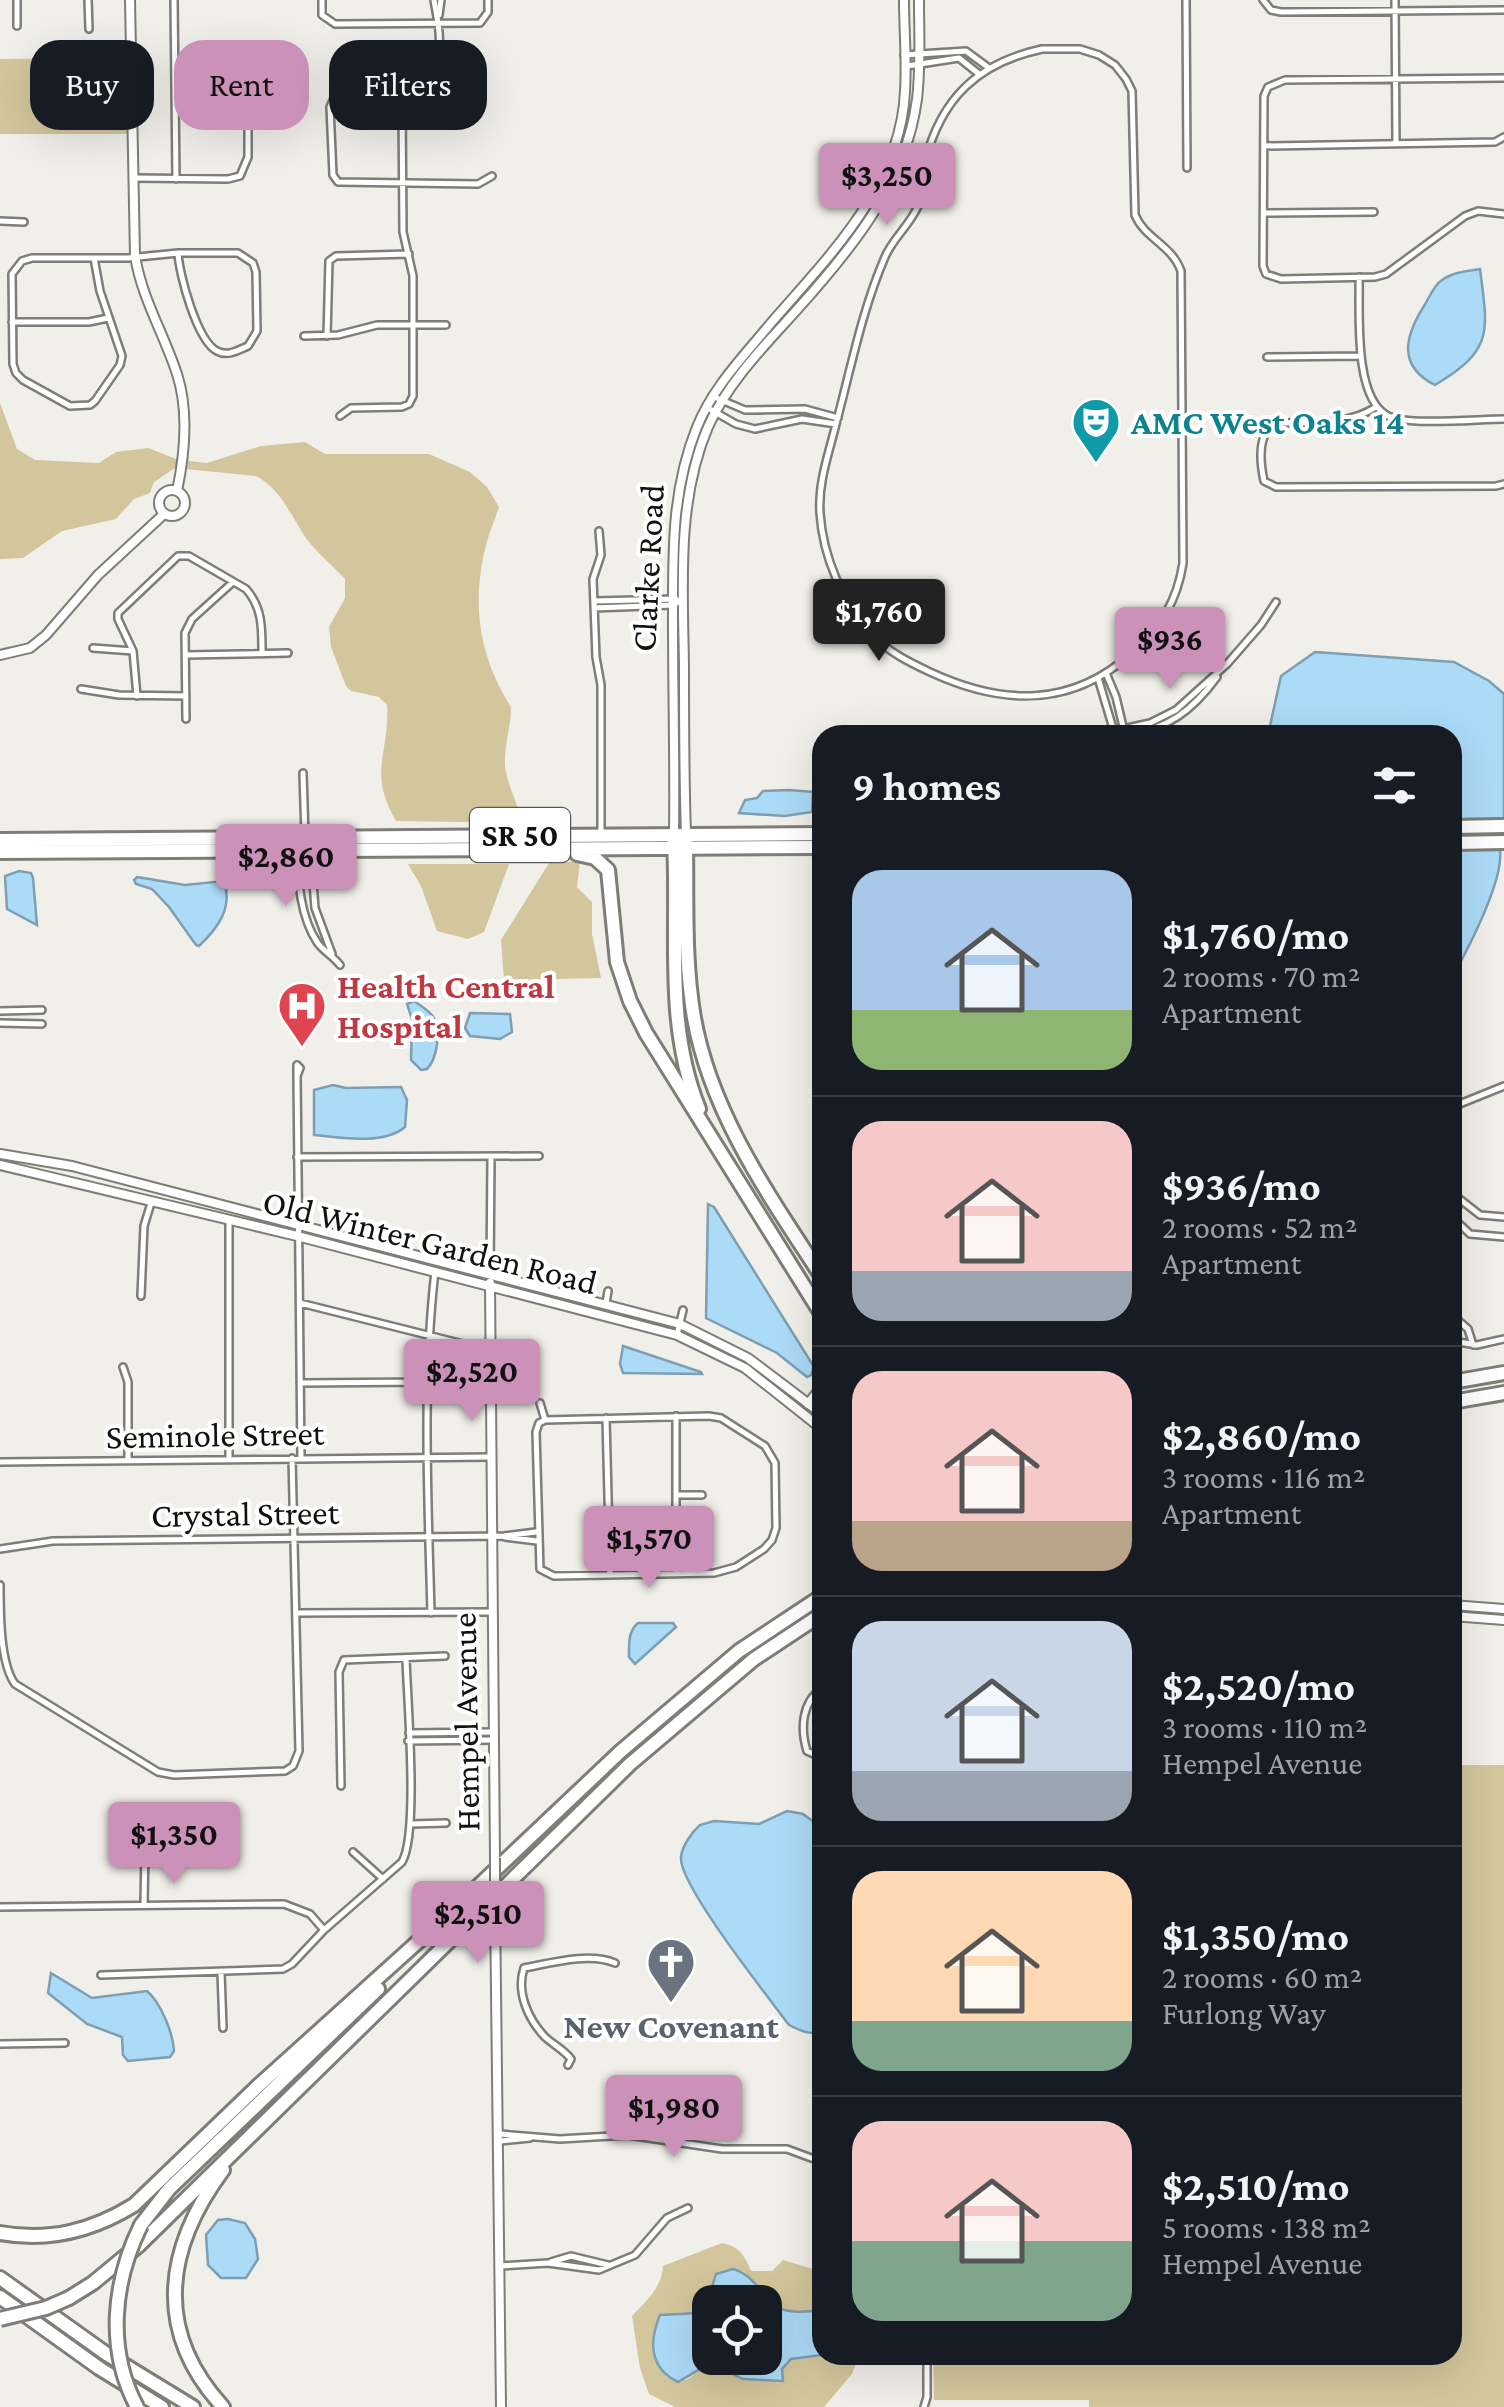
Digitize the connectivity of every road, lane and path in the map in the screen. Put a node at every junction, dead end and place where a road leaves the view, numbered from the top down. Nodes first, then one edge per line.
1 (17, 0) edge
2 (88, 0) edge
3 (130, 0) edge
4 (174, 0) edge
5 (322, 0) edge
6 (438, 0) edge
7 (488, 0) edge
8 (904, 0) edge
9 (919, 0) edge
10 (1186, 0) edge
11 (1263, 0) edge
12 (1395, 0) edge
13 (1395, 10) junction
14 (1504, 10) edge
15 (438, 23) junction
16 (17, 26) dead end
17 (89, 29) dead end
18 (437, 40) edge
19 (904, 55) junction
20 (919, 55) junction
21 (904, 66) junction
22 (919, 66) junction
23 (989, 68) junction
24 (980, 75) junction
25 (1504, 78) edge
26 (1396, 79) junction
27 (248, 130) edge
28 (331, 130) edge
29 (403, 130) edge
30 (1504, 137) edge
31 (1396, 144) junction
32 (1264, 146) junction
33 (1188, 168) dead end
34 (492, 176) dead end
35 (133, 178) junction
36 (176, 179) junction
37 (402, 184) junction
38 (1374, 212) dead end
39 (1264, 213) junction
40 (1504, 214) edge
41 (0, 221) edge
42 (24, 222) dead end
43 (178, 252) junction
44 (409, 254) junction
45 (135, 256) junction
46 (94, 258) junction
47 (1360, 278) junction
48 (108, 318) junction
49 (12, 322) junction
50 (411, 325) junction
51 (446, 325) dead end
52 (304, 336) dead end
53 (327, 336) junction
54 (1267, 356) dead end
55 (1361, 356) junction
56 (712, 396) junction
57 (722, 402) junction
58 (706, 406) junction
59 (1376, 408) junction
60 (716, 411) junction
61 (340, 416) dead end
62 (1504, 419) edge
63 (837, 421) junction
64 (1504, 484) edge
65 (176, 490) junction
66 (164, 514) junction
67 (599, 531) dead end
68 (233, 582) junction
69 (676, 601) junction
70 (1276, 602) dead end
71 (594, 604) junction
72 (93, 648) dead end
73 (133, 651) junction
74 (288, 653) dead end
75 (262, 654) junction
76 (0, 655) edge
77 (185, 655) junction
78 (1106, 673) junction
79 (1218, 673) junction
80 (1098, 678) junction
81 (81, 689) dead end
82 (137, 696) junction
83 (186, 696) junction
84 (186, 719) dead end
85 (1112, 725) edge
86 (1124, 725) edge
87 (1129, 725) edge
88 (1164, 725) edge
89 (303, 773) dead end
90 (1504, 826) edge
91 (1462, 827) edge
92 (601, 834) junction
93 (812, 834) edge
94 (0, 840) edge
95 (680, 841) junction
96 (1462, 842) edge
97 (1504, 842) edge
98 (305, 844) junction
99 (812, 847) edge
100 (540, 849) junction
101 (0, 852) edge
102 (332, 954) junction
103 (340, 965) dead end
104 (42, 1010) dead end
105 (0, 1012) edge
106 (0, 1023) edge
107 (42, 1024) dead end
108 (297, 1066) dead end
109 (1504, 1086) edge
110 (1462, 1104) edge
111 (710, 1134) junction
112 (0, 1154) edge
113 (490, 1156) junction
114 (539, 1156) dead end
115 (297, 1157) junction
116 (0, 1165) edge
117 (152, 1200) junction
118 (1462, 1202) edge
119 (1504, 1217) edge
120 (229, 1218) junction
121 (297, 1224) junction
122 (1462, 1226) edge
123 (297, 1236) junction
124 (1504, 1237) edge
125 (442, 1246) dead end
126 (439, 1261) junction
127 (812, 1262) edge
128 (436, 1271) junction
129 (490, 1274) junction
130 (490, 1285) junction
131 (608, 1291) dead end
132 (141, 1296) dead end
133 (812, 1298) edge
134 (606, 1303) junction
135 (300, 1304) junction
136 (682, 1310) dead end
137 (1462, 1323) edge
138 (680, 1324) junction
139 (428, 1335) junction
140 (676, 1335) junction
141 (1504, 1339) edge
142 (1462, 1343) edge
143 (1473, 1345) junction
144 (491, 1351) junction
145 (123, 1367) dead end
146 (1504, 1373) edge
147 (1462, 1380) edge
148 (426, 1382) junction
149 (300, 1384) junction
150 (1504, 1393) edge
151 (812, 1399) edge
152 (1462, 1400) edge
153 (540, 1403) dead end
154 (809, 1403) junction
155 (812, 1406) edge
156 (802, 1411) junction
157 (676, 1416) junction
158 (606, 1418) junction
159 (544, 1420) junction
160 (812, 1420) edge
161 (490, 1457) junction
162 (292, 1458) junction
163 (301, 1458) junction
164 (428, 1458) junction
165 (229, 1459) junction
166 (128, 1460) junction
167 (0, 1462) edge
168 (676, 1495) junction
169 (702, 1495) dead end
170 (537, 1532) junction
171 (430, 1536) junction
172 (492, 1536) junction
173 (504, 1536) junction
174 (294, 1538) junction
175 (537, 1540) junction
176 (0, 1549) edge
177 (676, 1573) junction
178 (610, 1575) junction
179 (0, 1585) edge
180 (812, 1603) edge
181 (1462, 1606) edge
182 (1504, 1609) edge
183 (492, 1612) junction
184 (432, 1613) junction
185 (296, 1614) junction
186 (1462, 1617) edge
187 (1504, 1620) edge
188 (812, 1621) edge
189 (445, 1656) dead end
190 (406, 1658) junction
191 (812, 1697) edge
192 (494, 1736) junction
193 (409, 1737) junction
194 (812, 1753) edge
195 (341, 1786) dead end
196 (169, 1807) dead end
197 (446, 1823) dead end
198 (411, 1824) junction
199 (353, 1852) dead end
200 (382, 1879) junction
201 (144, 1905) junction
202 (0, 1907) edge
203 (452, 1911) junction
204 (324, 1930) junction
205 (615, 1963) dead end
206 (222, 1972) junction
207 (101, 1975) dead end
208 (223, 2028) dead end
209 (66, 2043) dead end
210 (0, 2044) edge
211 (568, 2066) dead end
212 (285, 2102) junction
213 (500, 2137) junction
214 (812, 2158) edge
215 (688, 2208) dead end
216 (0, 2234) edge
217 (499, 2266) junction
218 (0, 2278) edge
219 (0, 2298) edge
220 (0, 2319) edge
221 (927, 2365) edge
222 (137, 2407) edge
223 (162, 2407) edge
224 (193, 2407) edge
225 (224, 2407) edge
226 (501, 2407) edge
227 (924, 2407) edge

1 - 16 street
2 - 17 street
3 - 35 street
4 - 36 street
5 - 15 street
6 - 15 street
7 - 15 street
8 - 19 street, Clarke Road
9 - 20 street, Clarke Road
10 - 33 street
11 - 13 street
12 - 13 street
13 - 14 street
13 - 26 street
15 - 18 street
19 - 20 street
19 - 21 street, Clarke Road
20 - 22 street, Clarke Road
20 - 23 street
21 - 22 street
21 - 56 street, Clarke Road
22 - 24 street
22 - 57 street, Clarke Road
23 - 24 street
23 - 78 street
24 - 63 street
25 - 26 street
26 - 31 street
26 - 32 street
27 - 36 street
28 - 37 street
29 - 37 street
30 - 31 street
31 - 32 street
32 - 39 street
34 - 37 street
35 - 36 street
35 - 45 street
37 - 44 street
38 - 39 street
39 - 47 street
40 - 47 street
41 - 42 street
43 - 43 street
43 - 45 street
44 - 50 street
44 - 53 street
45 - 46 street
45 - 65 street
46 - 48 street
46 - 49 street
47 - 55 street
48 - 49 street
48 - 49 street
50 - 51 street
50 - 53 street
50 - 61 street
52 - 53 street
54 - 55 street
55 - 59 street
56 - 57 street
56 - 58 street, Clarke Road
57 - 60 street, Clarke Road
57 - 63 street
58 - 60 street
58 - 69 street, Clarke Road
59 - 62 street
59 - 64 street
60 - 63 street
60 - 69 street, Clarke Road
63 - 80 street
65 - 66 street
65 - 66 street
66 - 76 street
67 - 71 street
68 - 73 street
68 - 75 street
68 - 77 street
69 - 71 street
69 - 95 street, Clarke Road
70 - 79 street
71 - 92 street
72 - 73 street
73 - 82 street
74 - 75 street
75 - 77 street
77 - 83 street
78 - 80 street
78 - 86 street
79 - 87 street
79 - 88 street
80 - 85 street
81 - 82 street
82 - 83 street
83 - 84 street
89 - 98 street
90 - 91 highway
92 - 95 highway, SR 50
92 - 98 highway, SR 50
93 - 95 highway, SR 50
94 - 98 highway, SR 50
95 - 99 highway, SR 50
95 - 100 highway, SR 50
95 - 111 highway
95 - 127 highway
96 - 97 highway
98 - 100 highway, SR 50
98 - 101 highway, SR 50
98 - 102 street
98 - 102 street
100 - 111 highway
102 - 103 street
104 - 105 street
106 - 107 street
108 - 115 street
109 - 110 street
111 - 133 highway
112 - 121 street, Old Winter Garden Road
113 - 114 street
113 - 115 street
113 - 129 street, Hempel Avenue
115 - 121 street
116 - 117 street, Old Winter Garden Road
117 - 120 street, Old Winter Garden Road
117 - 132 street
118 - 119 street
120 - 123 street, Old Winter Garden Road
120 - 165 street
121 - 123 street
121 - 126 street, Old Winter Garden Road
122 - 124 street
123 - 128 street, Old Winter Garden Road
123 - 135 street
125 - 126 street
126 - 129 street, Old Winter Garden Road
128 - 130 street, Old Winter Garden Road
128 - 139 street
129 - 130 street, Hempel Avenue
129 - 134 street, Old Winter Garden Road
130 - 140 street, Old Winter Garden Road
130 - 144 street, Hempel Avenue
131 - 134 street
134 - 138 street, Old Winter Garden Road
135 - 139 street
135 - 149 street
136 - 138 street
137 - 143 street
138 - 140 street
138 - 154 street, Old Winter Garden Road
139 - 144 street
139 - 148 street
140 - 156 street, Old Winter Garden Road
141 - 143 street
142 - 143 street
144 - 161 street, Hempel Avenue
145 - 166 street
146 - 147 highway
148 - 149 street
148 - 164 street
149 - 163 street
150 - 152 highway
151 - 154 street
153 - 159 street
154 - 155 street, Old Winter Garden Road
154 - 156 street
156 - 160 street, Old Winter Garden Road
157 - 158 street
157 - 168 street
157 - 177 street
158 - 159 street
158 - 178 street
159 - 170 street
161 - 164 street, Seminole Street
161 - 172 street, Hempel Avenue
162 - 163 street, Seminole Street
162 - 165 street, Seminole Street
162 - 174 street
163 - 164 street, Seminole Street
164 - 171 street
165 - 166 street, Seminole Street
166 - 167 street, Seminole Street
168 - 169 street
168 - 177 street
170 - 173 street
170 - 175 street
171 - 172 street, Crystal Street
171 - 174 street, Crystal Street
171 - 184 street
172 - 173 street, Crystal Street
172 - 183 street, Hempel Avenue
173 - 175 street
174 - 176 street, Crystal Street
174 - 185 street
175 - 178 street
177 - 178 street
179 - 185 street
180 - 203 highway
181 - 182 street
183 - 184 street
183 - 192 street, Hempel Avenue
184 - 185 street
186 - 187 street
188 - 212 highway
189 - 190 street
190 - 193 street
190 - 195 street
191 - 194 street
192 - 193 street
192 - 213 street, Hempel Avenue, bridge
193 - 198 street
196 - 201 street
197 - 198 street
198 - 200 street
199 - 200 street
200 - 204 street
201 - 202 street
201 - 204 street
203 - 216 highway
203 - 222 highway, bridge
204 - 206 street
205 - 211 street
206 - 207 street
206 - 208 street
209 - 210 street
212 - 220 highway, bridge
212 - 225 highway
213 - 214 street
213 - 217 street, Hempel Avenue
215 - 217 street
217 - 226 street, Hempel Avenue
218 - 224 highway
219 - 223 highway
221 - 227 street

